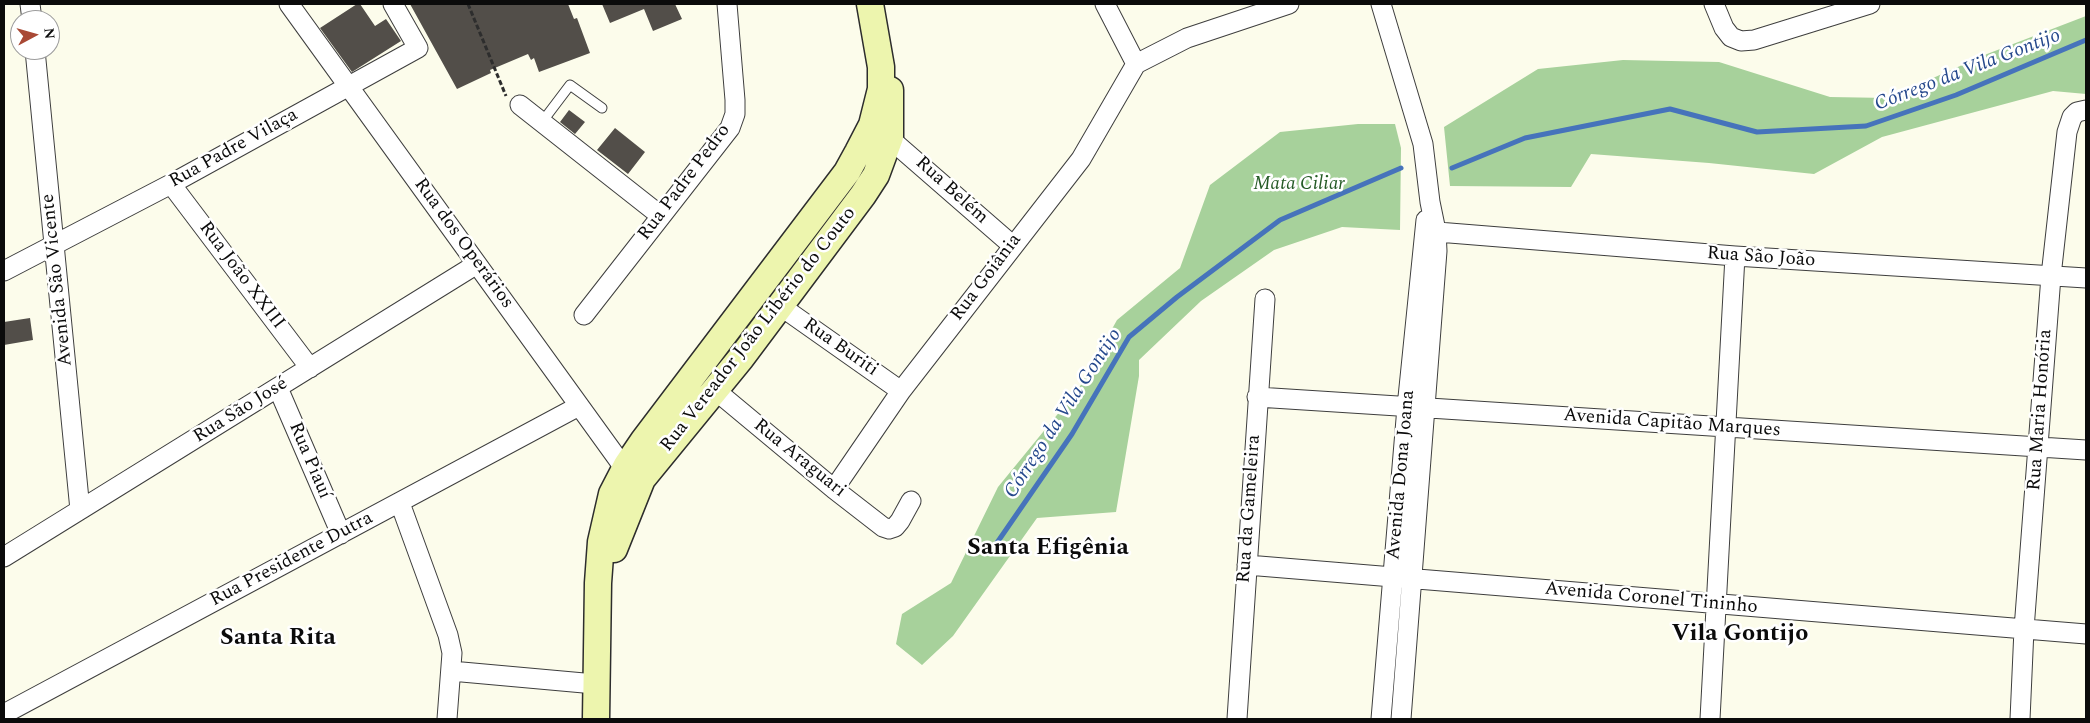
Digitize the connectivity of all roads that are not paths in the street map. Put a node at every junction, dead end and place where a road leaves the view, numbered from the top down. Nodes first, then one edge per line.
1 (289, 4) edge
2 (393, 4) edge
3 (727, 4) edge
4 (870, 4) edge
5 (878, 4) edge
6 (1104, 4) edge
7 (1289, 4) edge
8 (1381, 4) edge
9 (1870, 4) edge
10 (1715, 6) edge
11 (36, 60) edge
12 (1136, 64) junction
13 (885, 68) junction
14 (348, 86) junction
15 (513, 100) road end
16 (602, 108) dead end
17 (2086, 110) edge
18 (542, 122) junction
19 (881, 131) junction
20 (171, 184) junction
21 (661, 216) junction
22 (1430, 231) junction
23 (54, 244) junction
24 (1012, 245) junction
25 (1735, 256) junction
26 (478, 264) junction
27 (4, 271) edge
28 (2051, 276) junction
29 (2086, 278) edge
30 (1265, 299) dead end
31 (779, 306) junction
32 (584, 315) dead end
33 (310, 368) junction
34 (278, 388) junction
35 (715, 390) junction
36 (901, 391) junction
37 (1257, 397) junction
38 (579, 406) junction
39 (1407, 407) junction
40 (1426, 408) junction
41 (1726, 428) junction
42 (2039, 447) junction
43 (2086, 450) edge
44 (633, 474) junction
45 (834, 489) junction
46 (911, 501) dead end
47 (400, 503) junction
48 (80, 510) junction
49 (341, 534) junction
50 (4, 557) edge
51 (1247, 565) junction
52 (1393, 578) junction
53 (1412, 580) junction
54 (1716, 604) junction
55 (2024, 629) junction
56 (2086, 634) edge
57 (451, 671) junction
58 (595, 684) junction
59 (4, 714) edge
60 (597, 717) edge
61 (447, 719) edge
62 (1237, 719) edge
63 (1381, 719) edge
64 (1401, 719) edge
65 (1710, 719) edge
66 (2020, 719) edge

1 - 14 street, Rua dos Operários
2 - 14 street, Rua Padre Vilaça
3 - 21 street, Rua Padre Pedro
4 - 13 main road
5 - 13 main road
6 - 12 street
7 - 12 street
8 - 22 street
9 - 10 street
11 - 23 street, Avenida São Vicente
12 - 24 street, Rua Goiânia
13 - 19 main road, Rua Vereador João Libério do Couto
14 - 20 street, Rua Padre Vilaça
14 - 26 street, Rua dos Operários
15 - 18 street
16 - 18 lane
17 - 28 street, Rua Maria Honória
18 - 21 street
19 - 24 street, Rua Belém
19 - 31 main road, Rua Vereador João Libério do Couto
19 - 44 main road, Rua Vereador João Libério do Couto
20 - 23 street, Rua Padre Vilaça
20 - 33 street, Rua João XXIII
21 - 32 street, Rua Padre Pedro
22 - 25 street, Rua São João
22 - 39 street, Avenida Dona Joana
22 - 40 street, Avenida Dona Joana
23 - 27 street, Rua Padre Vilaça
23 - 48 street, Avenida São Vicente
24 - 36 street, Rua Goiânia
25 - 28 street, Rua São João
25 - 41 street
26 - 33 street, Rua São José
26 - 38 street, Rua dos Operários
28 - 29 street, Rua São João
28 - 42 street, Rua Maria Honória
30 - 37 street, Rua da Gameleira
31 - 35 main road, Rua Vereador João Libério do Couto
31 - 36 street, Rua Buriti
33 - 34 street, Rua São José
34 - 48 street, Rua São José
34 - 49 street, Rua Piauí
35 - 44 main road, Rua Vereador João Libério do Couto
35 - 45 street, Rua Araguari
36 - 45 street, Rua Goiânia
37 - 39 street, Avenida Capitão Marques
37 - 51 street, Rua da Gameleira
38 - 44 street, Rua dos Operários
38 - 47 street, Rua Presidente Dutra
39 - 40 street, Avenida Capitão Marques
39 - 52 street, Avenida Dona Joana
40 - 41 street, Avenida Capitão Marques
40 - 53 street, Avenida Dona Joana
41 - 42 street, Avenida Capitão Marques
41 - 54 street
42 - 43 street, Avenida Capitão Marques
42 - 55 street, Rua Maria Honória
44 - 58 main road, Rua Vereador João Libério do Couto
45 - 46 street, Rua Araguari
47 - 49 street, Rua Presidente Dutra
47 - 57 street
48 - 50 street, Rua São José
49 - 59 street, Rua Presidente Dutra
51 - 52 street, Avenida Coronel Tininho
51 - 62 street, Rua da Gameleira
52 - 53 street, Avenida Coronel Tininho
52 - 63 street, Avenida Dona Joana
53 - 54 street, Avenida Coronel Tininho
53 - 64 street, Avenida Dona Joana
54 - 55 street, Avenida Coronel Tininho
54 - 65 street
55 - 56 street, Avenida Coronel Tininho
55 - 66 street, Rua Maria Honória
57 - 58 street
57 - 61 street
58 - 60 main road, Rua Vereador João Libério do Couto

